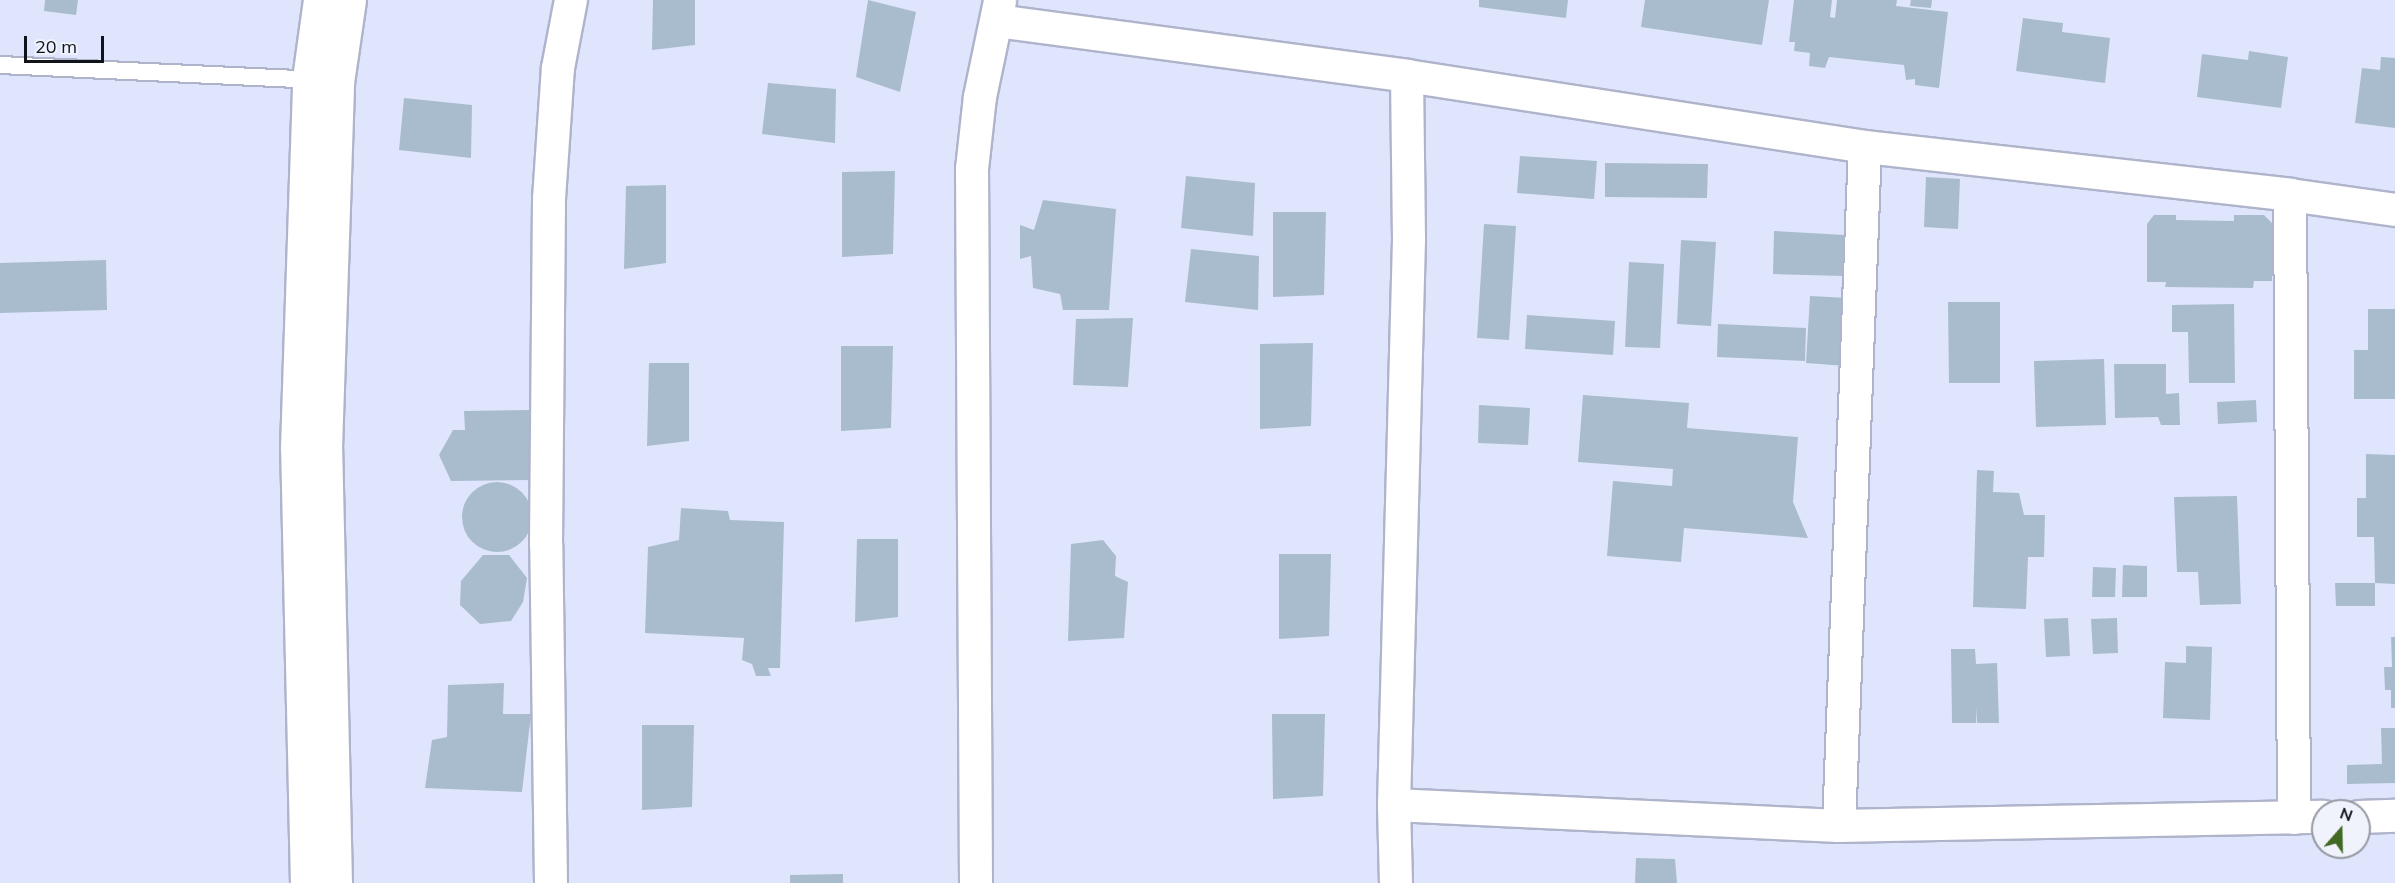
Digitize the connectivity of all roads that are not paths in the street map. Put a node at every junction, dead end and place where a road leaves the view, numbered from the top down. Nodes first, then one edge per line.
1 (320, 0) edge
2 (349, 0) edge
3 (571, 0) edge
4 (999, 10) edge
5 (0, 65) edge
6 (1407, 76) junction
7 (323, 80) junction
8 (1865, 147) junction
9 (2290, 195) junction
10 (2395, 210) edge
11 (1394, 806) junction
12 (2395, 816) edge
13 (2308, 817) edge
14 (2371, 817) edge
15 (1839, 826) junction
16 (307, 883) edge
17 (335, 883) edge
18 (551, 883) edge
19 (976, 883) edge
20 (1396, 883) edge

1 - 7 main road
2 - 7 main road
3 - 18 street
4 - 6 street
4 - 19 street
5 - 7 lane
6 - 8 street
6 - 11 street
7 - 16 main road
7 - 17 main road
8 - 9 street
8 - 15 street
9 - 10 street
9 - 13 street
11 - 15 street
11 - 20 street
12 - 14 street
13 - 15 street

